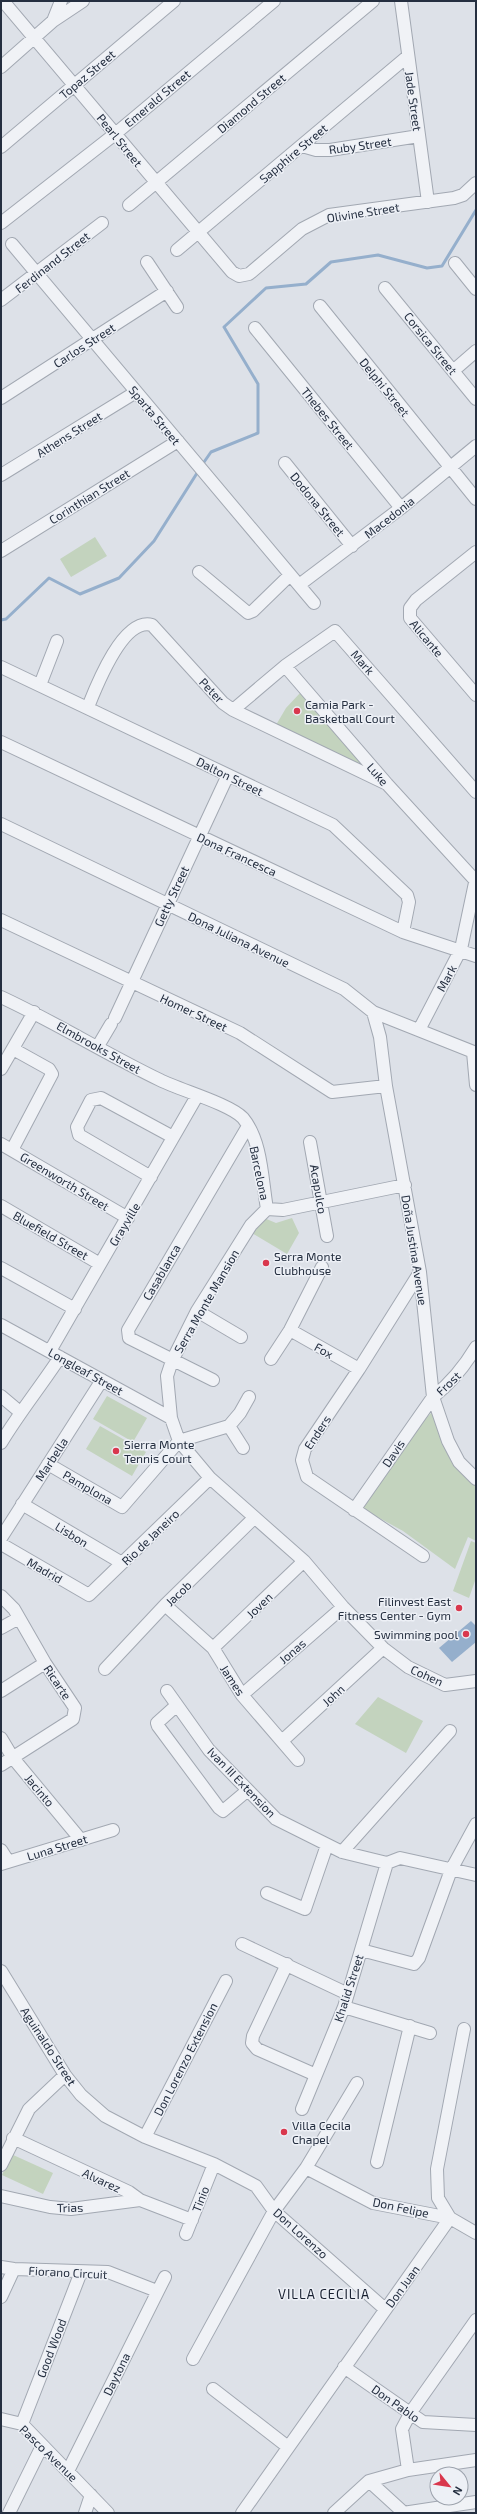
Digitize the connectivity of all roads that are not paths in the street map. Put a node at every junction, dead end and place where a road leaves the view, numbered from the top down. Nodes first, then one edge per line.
1 (3, 1) edge
2 (61, 1) edge
3 (83, 1) edge
4 (174, 1) edge
5 (274, 1) edge
6 (373, 1) edge
7 (402, 1) edge
8 (53, 21) junction
9 (35, 38) junction
10 (408, 56) junction
11 (1, 67) edge
12 (75, 84) junction
13 (115, 134) junction
14 (419, 136) junction
15 (302, 146) junction
16 (1, 147) edge
17 (155, 183) junction
18 (476, 183) edge
19 (428, 202) junction
20 (129, 205) dead end
21 (1, 223) edge
22 (102, 223) dead end
23 (198, 233) junction
24 (12, 244) dead end
25 (177, 250) dead end
26 (148, 262) dead end
27 (455, 263) dead end
28 (37, 274) junction
29 (239, 276) joint
30 (385, 288) dead end
31 (476, 289) edge
32 (167, 291) junction
33 (1, 300) edge
34 (320, 306) dead end
35 (177, 307) dead end
36 (255, 328) dead end
37 (93, 340) junction
38 (476, 351) edge
39 (453, 371) junction
40 (136, 392) junction
41 (1, 398) edge
42 (476, 399) edge
43 (178, 441) junction
44 (476, 446) edge
45 (285, 462) dead end
46 (450, 468) junction
47 (1, 475) edge
48 (476, 499) edge
49 (401, 508) junction
50 (352, 546) junction
51 (1, 551) edge
52 (476, 552) edge
53 (199, 572) dead end
54 (290, 575) junction
55 (298, 585) junction
56 (314, 603) dead end
57 (57, 641) dead end
58 (285, 666) junction
59 (1, 667) edge
60 (40, 685) junction
61 (476, 695) edge
62 (88, 707) junction
63 (233, 710) junction
64 (1, 742) edge
65 (228, 775) junction
66 (387, 784) junction
67 (476, 792) edge
68 (1, 824) edge
69 (199, 836) junction
70 (475, 878) edge
71 (168, 904) junction
72 (1, 920) edge
73 (403, 932) junction
74 (461, 949) junction
75 (476, 956) edge
76 (131, 982) junction
77 (1, 997) edge
78 (34, 1012) junction
79 (373, 1012) junction
80 (419, 1030) junction
81 (98, 1046) junction
82 (13, 1049) junction
83 (475, 1053) edge
84 (1, 1069) edge
85 (476, 1085) edge
86 (386, 1086) junction
87 (197, 1096) junction
88 (248, 1126) junction
89 (173, 1137) junction
90 (310, 1142) dead end
91 (1, 1144) edge
92 (12, 1150) junction
93 (151, 1177) junction
94 (405, 1185) junction
95 (322, 1201) junction
96 (1, 1206) edge
97 (267, 1209) junction
98 (128, 1218) junction
99 (327, 1236) dead end
100 (100, 1264) junction
101 (322, 1267) dead end
102 (1, 1268) edge
103 (420, 1272) junction
104 (75, 1309) junction
105 (197, 1311) junction
106 (1, 1325) edge
107 (290, 1330) junction
108 (241, 1337) dead end
109 (476, 1347) edge
110 (55, 1354) junction
111 (271, 1360) dead end
112 (172, 1361) junction
113 (359, 1369) junction
114 (102, 1380) junction
115 (213, 1380) dead end
116 (1, 1396) edge
117 (248, 1397) dead end
118 (433, 1397) junction
119 (20, 1412) junction
120 (171, 1418) junction
121 (229, 1426) junction
122 (179, 1441) junction
123 (1, 1442) edge
124 (243, 1448) dead end
125 (48, 1464) junction
126 (210, 1478) junction
127 (476, 1479) edge
128 (22, 1504) junction
129 (354, 1510) junction
130 (254, 1518) junction
131 (1, 1538) edge
132 (1, 1544) edge
133 (423, 1556) dead end
134 (304, 1561) junction
135 (122, 1563) junction
136 (89, 1595) joint
137 (1, 1596) edge
138 (165, 1605) junction
139 (343, 1607) junction
140 (19, 1618) junction
141 (1, 1628) edge
142 (213, 1648) junction
143 (383, 1648) junction
144 (45, 1663) junction
145 (105, 1669) dead end
146 (476, 1681) edge
147 (1, 1691) edge
148 (167, 1691) dead end
149 (242, 1695) junction
150 (177, 1705) junction
151 (450, 1731) dead end
152 (1, 1738) edge
153 (282, 1741) junction
154 (13, 1758) junction
155 (298, 1760) dead end
156 (1, 1765) edge
157 (248, 1790) junction
158 (476, 1824) edge
159 (113, 1830) dead end
160 (81, 1840) junction
161 (327, 1845) junction
162 (1, 1850) edge
163 (342, 1852) junction
164 (4, 1863) edge
165 (387, 1863) junction
166 (451, 1870) junction
167 (476, 1875) edge
168 (266, 1893) dead end
169 (242, 1944) dead end
170 (361, 1950) junction
171 (286, 1964) junction
172 (1, 1971) edge
173 (226, 1981) dead end
174 (348, 1994) junction
175 (344, 2006) junction
176 (410, 2026) junction
177 (464, 2029) dead end
178 (430, 2033) dead end
179 (65, 2075) junction
180 (316, 2076) junction
181 (357, 2083) dead end
182 (302, 2110) dead end
183 (145, 2137) junction
184 (13, 2138) junction
185 (377, 2162) dead end
186 (214, 2164) junction
187 (1, 2165) edge
188 (306, 2168) junction
189 (1, 2196) edge
190 (140, 2200) junction
191 (274, 2211) junction
192 (450, 2218) junction
193 (192, 2220) junction
194 (476, 2233) edge
195 (186, 2234) dead end
196 (1, 2266) edge
197 (14, 2269) junction
198 (81, 2272) junction
199 (164, 2277) dead end
200 (157, 2291) junction
201 (1, 2296) edge
202 (385, 2308) junction
203 (476, 2320) edge
204 (193, 2359) dead end
205 (344, 2367) junction
206 (213, 2389) dead end
207 (411, 2412) junction
208 (1, 2419) edge
209 (22, 2424) junction
210 (476, 2425) edge
211 (42, 2446) junction
212 (288, 2447) junction
213 (476, 2460) edge
214 (408, 2470) junction
215 (68, 2471) junction
216 (369, 2480) junction
217 (91, 2495) junction
218 (476, 2502) edge
219 (336, 2512) edge
220 (9, 2513) edge
221 (85, 2513) edge
222 (108, 2513) edge
223 (242, 2513) edge
224 (404, 2513) edge

1 - 9 street, Pearl Street
2 - 8 street
3 - 8 street
4 - 12 street, Topaz Street
5 - 13 street, Emerald Street
6 - 17 street, Diamond Street
7 - 10 street, Jade Street
8 - 9 street
9 - 11 street
9 - 12 street, Pearl Street
10 - 14 street, Jade Street
10 - 15 street, Sapphire Street
12 - 13 street, Pearl Street
12 - 16 street, Topaz Street
13 - 17 street, Pearl Street
13 - 21 street, Emerald Street
14 - 15 street, Ruby Street
14 - 19 street, Jade Street
15 - 23 street, Sapphire Street
17 - 20 street, Diamond Street
17 - 23 street, Pearl Street
18 - 19 street, Olivine Street
19 - 29 street, Olivine Street
22 - 28 street, Ferdinand Street
23 - 25 street, Sapphire Street
23 - 29 street, Pearl Street
24 - 28 street, Sparta Street
26 - 32 street
27 - 31 street
28 - 33 street, Ferdinand Street
28 - 37 street, Sparta Street
30 - 39 street, Corsica Street
32 - 35 street
32 - 37 street, Carlos Street
34 - 46 street, Delphi Street
36 - 49 street, Thebes Street
37 - 40 street, Sparta Street
37 - 41 street, Carlos Street
38 - 39 street
39 - 42 street, Corsica Street
40 - 43 street, Sparta Street
40 - 47 street, Athens Street
43 - 51 street, Corinthian Street
43 - 54 street, Sparta Street
44 - 46 street, Macedonia
45 - 50 street, Dodona Street
46 - 48 street, Delphi Street
46 - 49 street, Macedonia
49 - 50 street, Macedonia
50 - 55 street, Macedonia
52 - 61 street, Alicante
53 - 54 street
54 - 55 street, Sparta Street
55 - 56 street, Sparta Street
57 - 60 street
58 - 63 street, Mark
58 - 66 street, Luke
58 - 67 street, Mark
59 - 60 street, Dalton Street
60 - 62 street, Dalton Street
62 - 63 street, Peter
62 - 65 street, Dalton Street
63 - 66 street, Peter
64 - 69 street, Dona Francesca
65 - 69 street, Getty Street
65 - 73 street, Dalton Street
66 - 70 street, Luke
68 - 71 street, Dona Juliana Avenue
69 - 71 street, Getty Street
69 - 73 street, Dona Francesca
70 - 74 street, Mark
71 - 76 street, Getty Street
71 - 79 street, Dona Juliana Avenue
72 - 76 street, Homer Street
73 - 74 street, Dona Francesca
74 - 75 street, Dona Francesca
74 - 80 street, Mark
76 - 81 street, Getty Street
76 - 86 street, Homer Street
77 - 78 street, Elmbrooks Street
78 - 81 street, Elmbrooks Street
78 - 82 street
79 - 80 street, Dona Juliana Avenue
79 - 86 street, Doña Justina Avenue
80 - 83 street, Dona Juliana Avenue
81 - 87 street, Elmbrooks Street
82 - 84 street
82 - 92 street
83 - 85 street
86 - 94 street, Doña Justina Avenue
87 - 88 street, Barcelona
87 - 89 street, Grayville
88 - 97 street, Barcelona
88 - 112 street, Casablanca
89 - 93 street, Grayville
89 - 93 street
90 - 95 street, Acapulco
91 - 92 street, Greenworth Street
92 - 98 street, Greenworth Street
93 - 98 street, Grayville
94 - 95 street
94 - 103 street, Doña Justina Avenue
95 - 97 street
95 - 99 street, Acapulco
96 - 100 street, Bluefield Street
97 - 105 street, Serra Monte Mansion
98 - 100 street, Grayville
100 - 104 street, Grayville
101 - 107 street
102 - 104 street
103 - 113 street, Enders
103 - 118 street, Doña Justina Avenue
104 - 110 street, Grayville
105 - 108 street
105 - 112 street, Serra Monte Mansion
106 - 110 street, Longleaf Street
107 - 111 street
107 - 113 street, Fox
109 - 118 street, Frost
110 - 114 street, Longleaf Street
110 - 119 street, Grayville
112 - 115 street, Casablanca
112 - 120 street, Serra Monte Mansion
113 - 129 street, Enders
114 - 120 street, Longleaf Street
114 - 125 street, Marbella
116 - 119 street
117 - 121 street
118 - 127 street, Doña Justina Avenue
118 - 129 street, Davis
119 - 123 street, Grayville
120 - 122 street, Serra Monte Mansion
121 - 122 street
121 - 124 street
122 - 125 street, Pamplona
122 - 126 street, Serra Monte Mansion
125 - 128 street, Marbella
126 - 130 street, Serra Monte Mansion
126 - 135 street, Rio de Janeiro
128 - 131 street, Marbella
128 - 135 street, Lisbon
129 - 133 street, Enders
130 - 134 street, Serra Monte Mansion
130 - 138 street, Jacob
132 - 136 street, Madrid
134 - 139 street, Serra Monte Mansion
134 - 142 street, Joven
135 - 136 street, Rio de Janeiro
137 - 140 street, Ricarte
138 - 142 street, James
138 - 145 street, Jacob
139 - 143 street, Serra Monte Mansion
139 - 149 street, Jonas
140 - 141 street
140 - 144 street, Ricarte
142 - 149 street, James
143 - 146 street, Cohen
143 - 153 street, John
144 - 147 street
144 - 154 street, Ricarte
148 - 150 street, Ivan III Extension
149 - 153 street, James
150 - 157 street, Ivan III Extension
150 - 157 street
151 - 163 street
152 - 154 street, Jacinto
153 - 155 street, James
154 - 156 street, Ricarte
154 - 160 street, Jacinto
157 - 161 street, Ivan III Extension
158 - 166 street
159 - 160 street, Luna Street
160 - 164 street, Luna Street
161 - 163 street, Ivan III Extension
161 - 168 street
162 - 164 street
163 - 165 street, Ivan III Extension
165 - 166 street, Ivan III Extension
165 - 170 street, Khalid Street
166 - 167 street, Ivan III Extension
166 - 170 street
169 - 171 street
170 - 174 street, Khalid Street
171 - 174 street
171 - 180 street
172 - 179 street, Aguinaldo Street
173 - 183 street, Don Lorenzo Extension
174 - 175 street, Khalid Street
175 - 176 street
175 - 180 street, Khalid Street
176 - 178 street
176 - 185 street
177 - 192 street
179 - 183 street, Aguinaldo Street
179 - 184 street
180 - 182 street, Khalid Street
181 - 188 street
183 - 186 street, Aguinaldo Street
184 - 187 street
184 - 190 street, Alvarez
186 - 191 street, Don Lorenzo
186 - 193 street, Tinio
188 - 191 street
188 - 192 street, Don Felipe
189 - 190 street, Trias
190 - 193 street, Alvarez
191 - 202 street, Don Lorenzo
191 - 204 street
192 - 194 street, Don Felipe
192 - 202 street, Don Juan
193 - 195 street, Tinio
196 - 197 street, Fiorano Circuit
197 - 198 street, Fiorano Circuit
197 - 201 street
198 - 200 street, Fiorano Circuit
198 - 209 street, Good Wood
199 - 200 street, Daytona
200 - 215 street, Daytona
202 - 205 street, Don Juan
203 - 207 street
205 - 207 street, Don Pablo
205 - 212 street, Don Juan
206 - 212 street
207 - 210 street, Don Pablo
207 - 214 street
208 - 209 street, Pasco Avenue
209 - 211 street, Pasco Avenue
211 - 215 street, Pasco Avenue
211 - 220 street
212 - 223 street, Don Juan
213 - 214 street
214 - 216 street
215 - 217 street, Pasco Avenue
216 - 219 street
216 - 224 street
217 - 221 street
217 - 222 street, Pasco Avenue
218 - 224 street

